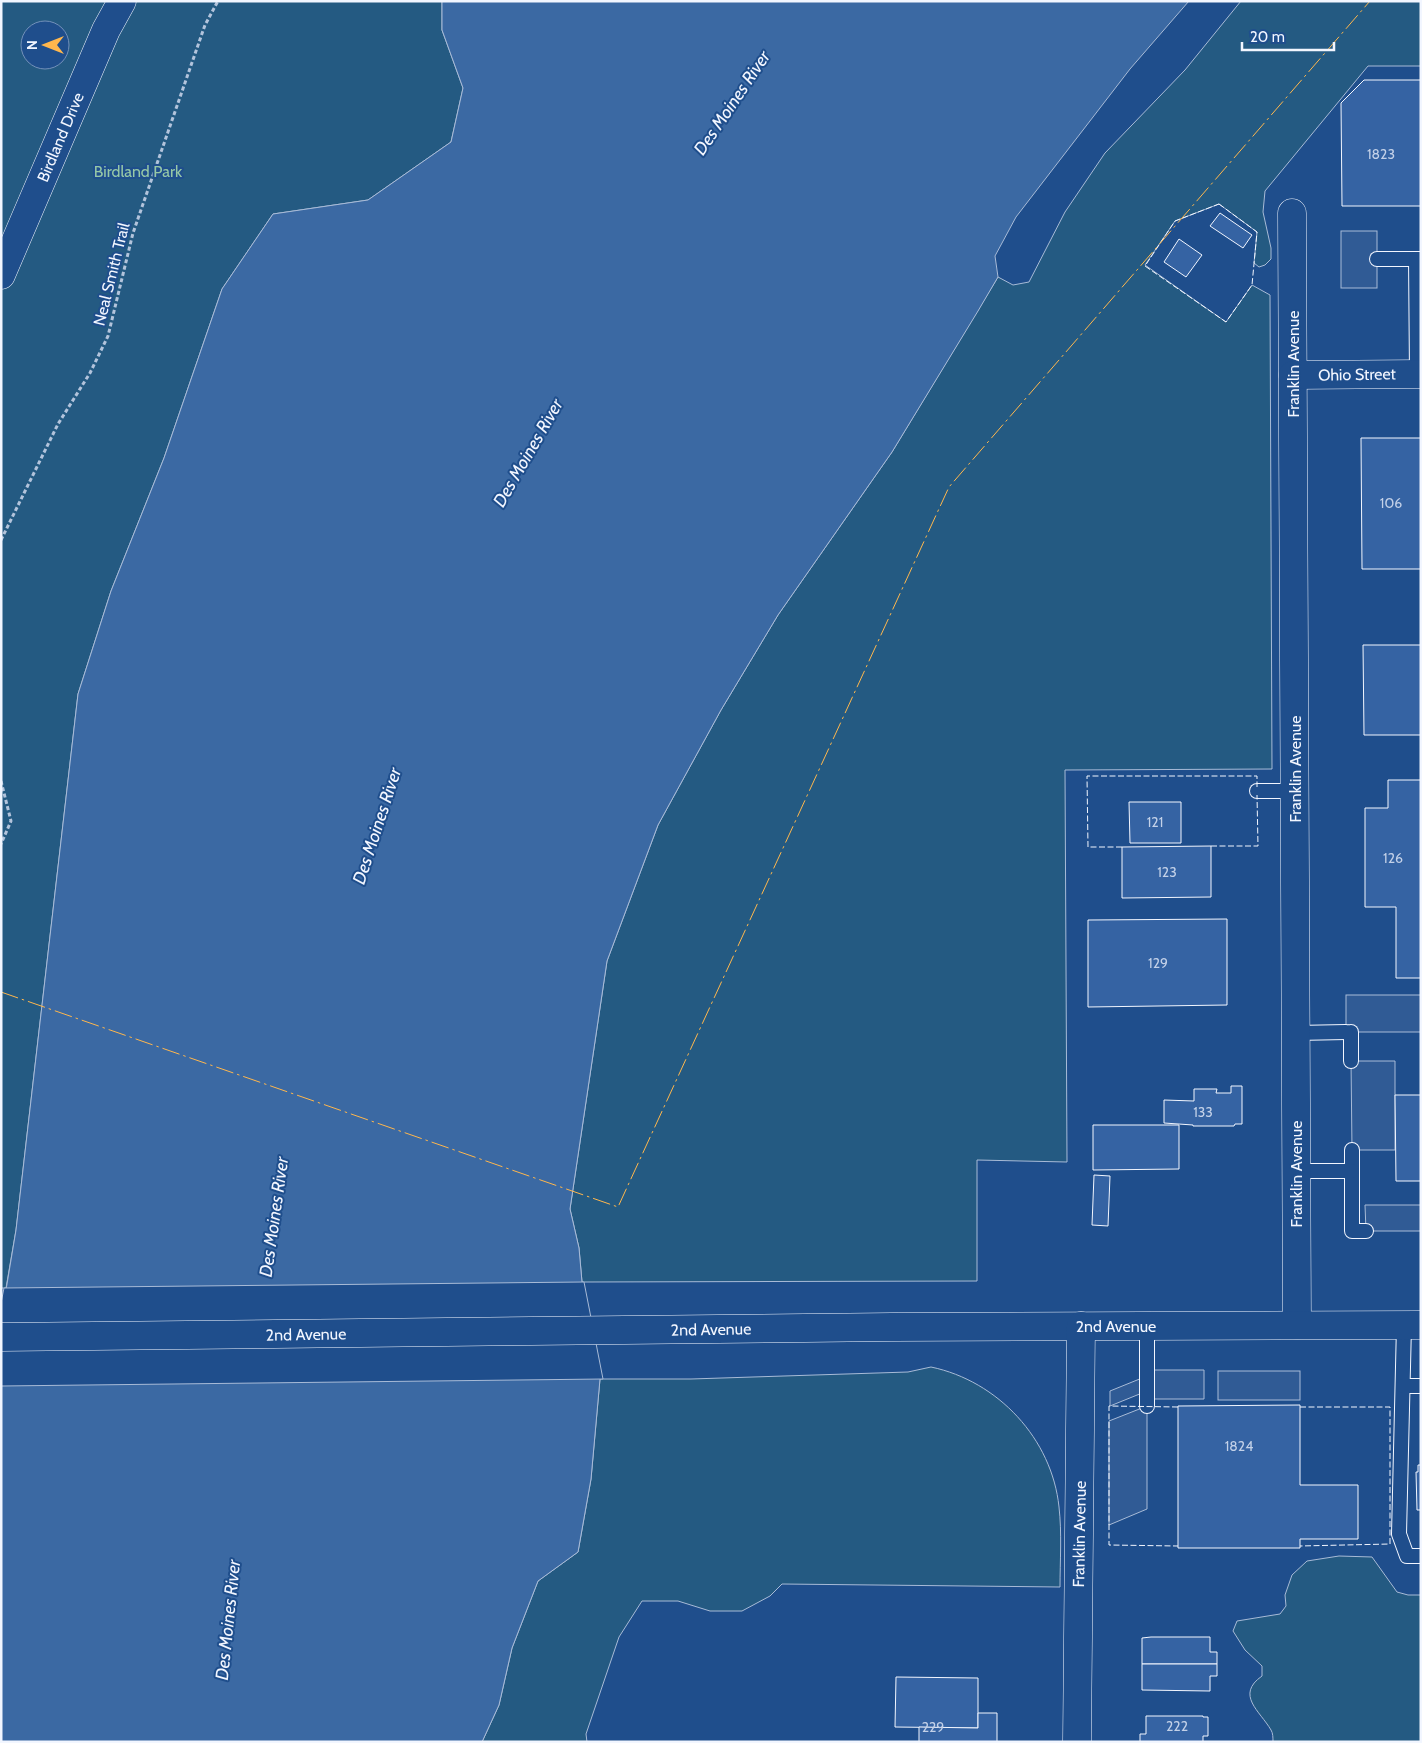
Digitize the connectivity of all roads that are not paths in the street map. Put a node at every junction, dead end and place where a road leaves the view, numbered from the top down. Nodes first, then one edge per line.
1 (122, 1) edge
2 (1292, 213) dead end
3 (1377, 259) dead end
4 (1419, 259) edge
5 (1, 275) edge
6 (1419, 374) edge
7 (1293, 375) junction
8 (1257, 791) dead end
9 (1295, 791) junction
10 (1296, 1033) junction
11 (1351, 1061) dead end
12 (1352, 1150) dead end
13 (1296, 1171) junction
14 (1352, 1171) junction
15 (1366, 1231) dead end
16 (1297, 1325) junction
17 (1412, 1325) edge
18 (1082, 1326) junction
19 (1147, 1326) junction
20 (1, 1337) edge
21 (1403, 1386) junction
22 (1421, 1386) edge
23 (1147, 1406) dead end
24 (1421, 1556) edge
25 (1077, 1742) edge

1 - 5 main road, Birdland Drive
2 - 7 main road, Franklin Avenue
3 - 4 lane
4 - 6 lane
6 - 7 main road, Ohio Street
7 - 9 main road, Franklin Avenue
8 - 9 lane
9 - 10 main road, Franklin Avenue
10 - 11 lane
10 - 13 main road, Franklin Avenue
12 - 14 lane
13 - 14 lane
13 - 16 main road, Franklin Avenue
14 - 15 lane
16 - 17 main road, 2nd Avenue
16 - 19 main road, 2nd Avenue
17 - 21 lane
18 - 19 main road, 2nd Avenue
18 - 20 main road, 2nd Avenue
18 - 25 main road, Franklin Avenue
19 - 23 lane
21 - 22 lane
21 - 24 lane

